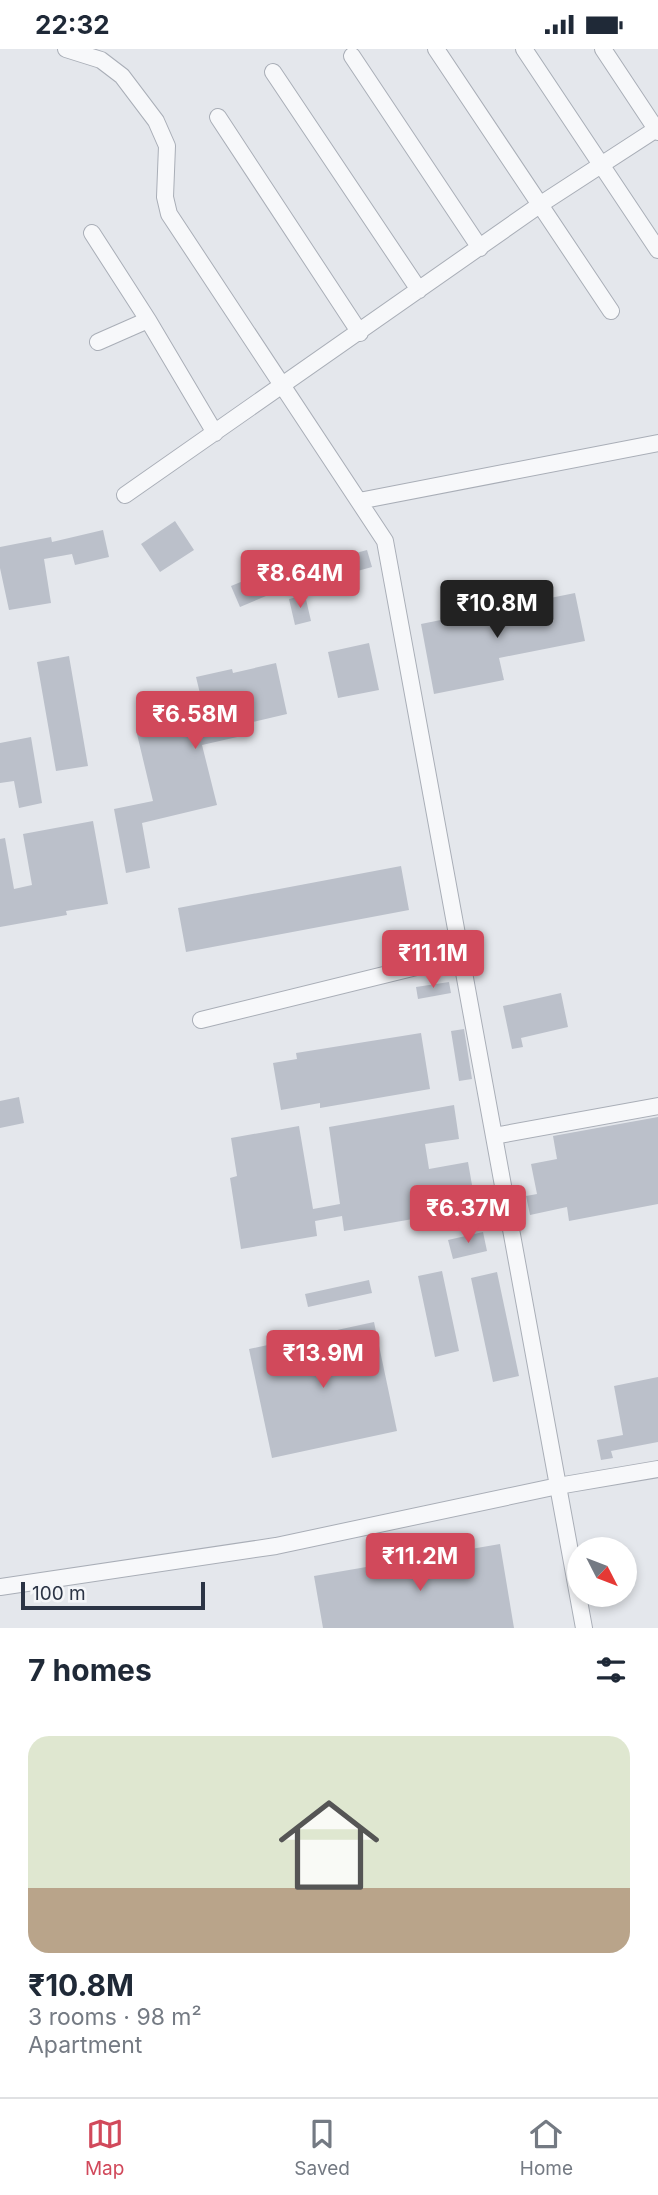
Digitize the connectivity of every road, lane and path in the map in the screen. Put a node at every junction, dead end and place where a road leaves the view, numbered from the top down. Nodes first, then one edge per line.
1 (66, 49) edge
2 (436, 49) edge
3 (524, 49) edge
4 (603, 49) edge
5 (352, 56) dead end
6 (273, 72) dead end
7 (218, 117) dead end
8 (657, 130) edge
9 (601, 166) junction
10 (541, 204) junction
11 (92, 233) dead end
12 (480, 248) junction
13 (658, 250) edge
14 (419, 290) junction
15 (611, 311) dead end
16 (148, 320) junction
17 (360, 333) junction
18 (99, 342) dead end
19 (283, 386) junction
20 (215, 433) junction
21 (658, 443) edge
22 (125, 495) dead end
23 (359, 501) junction
24 (461, 956) junction
25 (201, 1020) dead end
26 (658, 1106) edge
27 (494, 1136) junction
28 (658, 1469) edge
29 (558, 1486) junction
30 (0, 1587) edge
31 (584, 1628) edge

1 - 19 street
2 - 10 street
3 - 9 street
4 - 8 street
5 - 12 street
6 - 14 street
7 - 17 street
8 - 9 street
9 - 10 street
9 - 13 street
10 - 12 street
10 - 15 street
11 - 16 street
12 - 14 street
14 - 17 street
16 - 18 street
16 - 20 street
17 - 19 street
19 - 20 street
19 - 23 street
20 - 22 street
21 - 23 street
23 - 24 street
24 - 25 street
24 - 27 street
26 - 27 street
27 - 29 street
28 - 29 street
29 - 30 street
29 - 31 street

